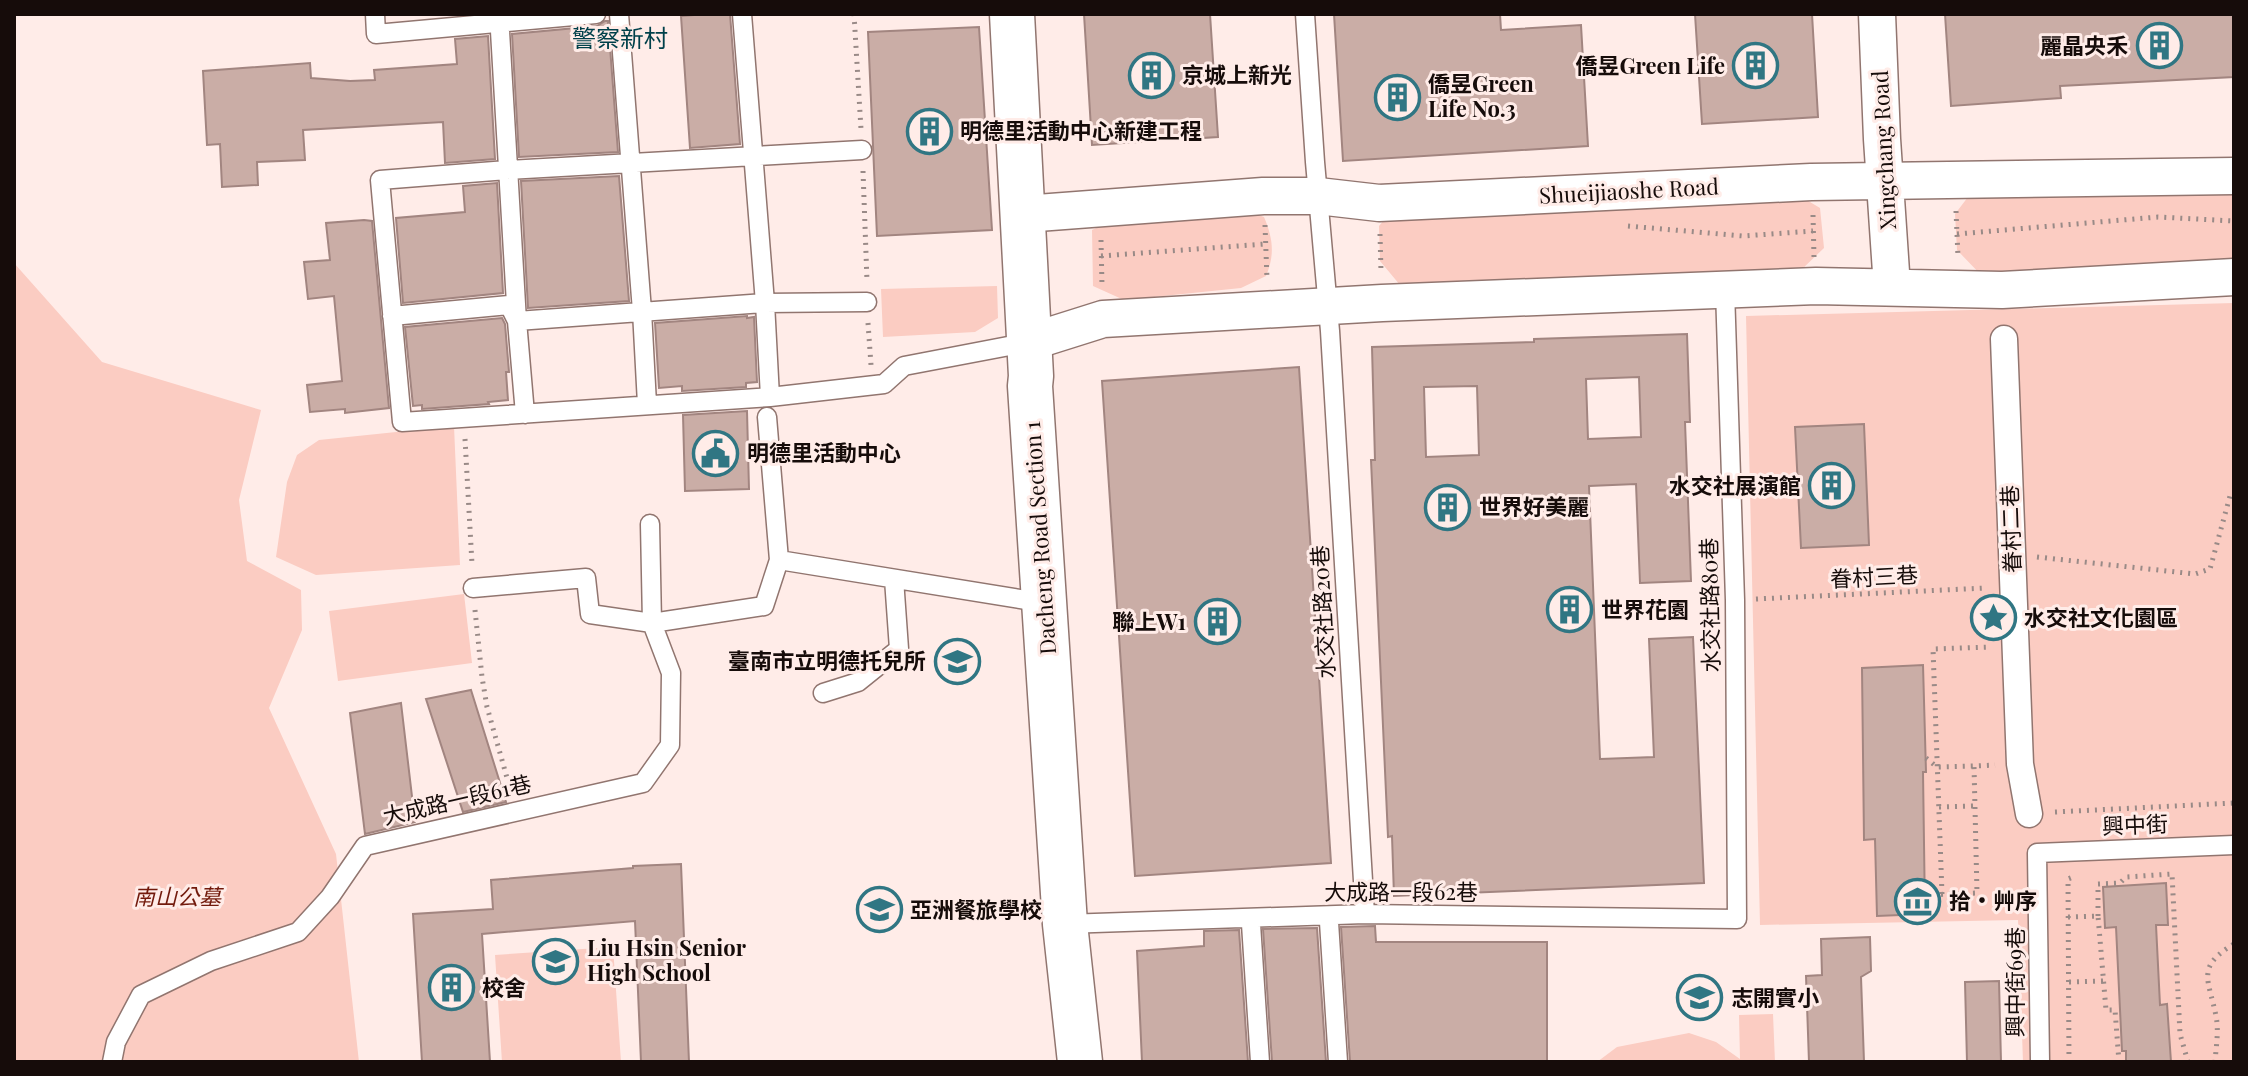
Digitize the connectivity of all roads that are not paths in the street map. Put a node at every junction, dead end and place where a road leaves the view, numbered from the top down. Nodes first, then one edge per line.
1 (375, 14) edge
2 (596, 14) edge
3 (619, 14) edge
4 (742, 14) edge
5 (1012, 14) edge
6 (1305, 14) edge
7 (1877, 14) edge
8 (499, 19) edge
9 (862, 150) road end
10 (752, 155) junction
11 (631, 163) junction
12 (507, 170) junction
13 (2234, 176) edge
14 (1884, 182) junction
15 (1318, 196) junction
16 (1024, 214) junction
17 (2234, 277) edge
18 (1892, 287) junction
19 (1725, 290) junction
20 (867, 302) road end
21 (765, 303) junction
22 (1327, 307) junction
23 (642, 311) junction
24 (392, 316) junction
25 (517, 321) junction
26 (2004, 339) dead end
27 (1030, 342) junction
28 (770, 397) junction
29 (647, 404) junction
30 (525, 414) junction
31 (767, 417) dead end
32 (650, 524) dead end
33 (779, 560) junction
34 (894, 579) junction
35 (473, 588) road end
36 (1045, 603) junction
37 (652, 623) junction
38 (823, 693) dead end
39 (2029, 814) road end
40 (2234, 845) edge
41 (2037, 853) joint
42 (1365, 914) junction
43 (1737, 919) joint
44 (1329, 922) dead end
45 (1065, 924) junction
46 (1251, 924) dead end
47 (112, 1062) edge
48 (1080, 1062) edge
49 (1260, 1062) edge
50 (1338, 1062) edge
51 (2040, 1062) edge

1 - 8 lane
2 - 8 lane
3 - 11 lane
4 - 10 lane
5 - 16 street, Dacheng Road Section 1
6 - 15 lane, 水交社路20巷
7 - 14 street, Xingchang Road
8 - 12 lane
9 - 10 lane
10 - 11 lane
10 - 21 lane
11 - 12 lane
11 - 23 lane
12 - 24 lane
12 - 25 lane
13 - 14 street, Shueijiaoshe Road
14 - 15 street, Shueijiaoshe Road
14 - 18 street, Xingchang Road
15 - 16 street, Shueijiaoshe Road
15 - 22 lane, 水交社路20巷
16 - 27 street, Dacheng Road Section 1
17 - 18 street
18 - 19 street
19 - 22 street
19 - 43 lane, 水交社路80巷
20 - 21 lane
21 - 23 lane
21 - 28 lane
22 - 27 street
22 - 42 lane, 水交社路20巷
23 - 25 lane
23 - 29 lane
24 - 25 lane
24 - 30 lane
25 - 30 lane
26 - 39 street, 眷村二巷
27 - 28 lane
27 - 36 street, Dacheng Road Section 1
28 - 29 lane
29 - 30 lane
31 - 33 lane
32 - 37 lane, 大成路一段61巷
33 - 34 lane
33 - 37 lane
34 - 36 lane
34 - 38 lane
35 - 37 lane
36 - 45 street, Dacheng Road Section 1
37 - 47 lane, 大成路一段61巷
40 - 41 lane, 興中街
41 - 51 lane, 興中街69巷
42 - 43 lane, 大成路一段62巷
42 - 45 lane, 大成路一段62巷
44 - 50 lane
45 - 48 street, Dacheng Road Section 1
46 - 49 lane

